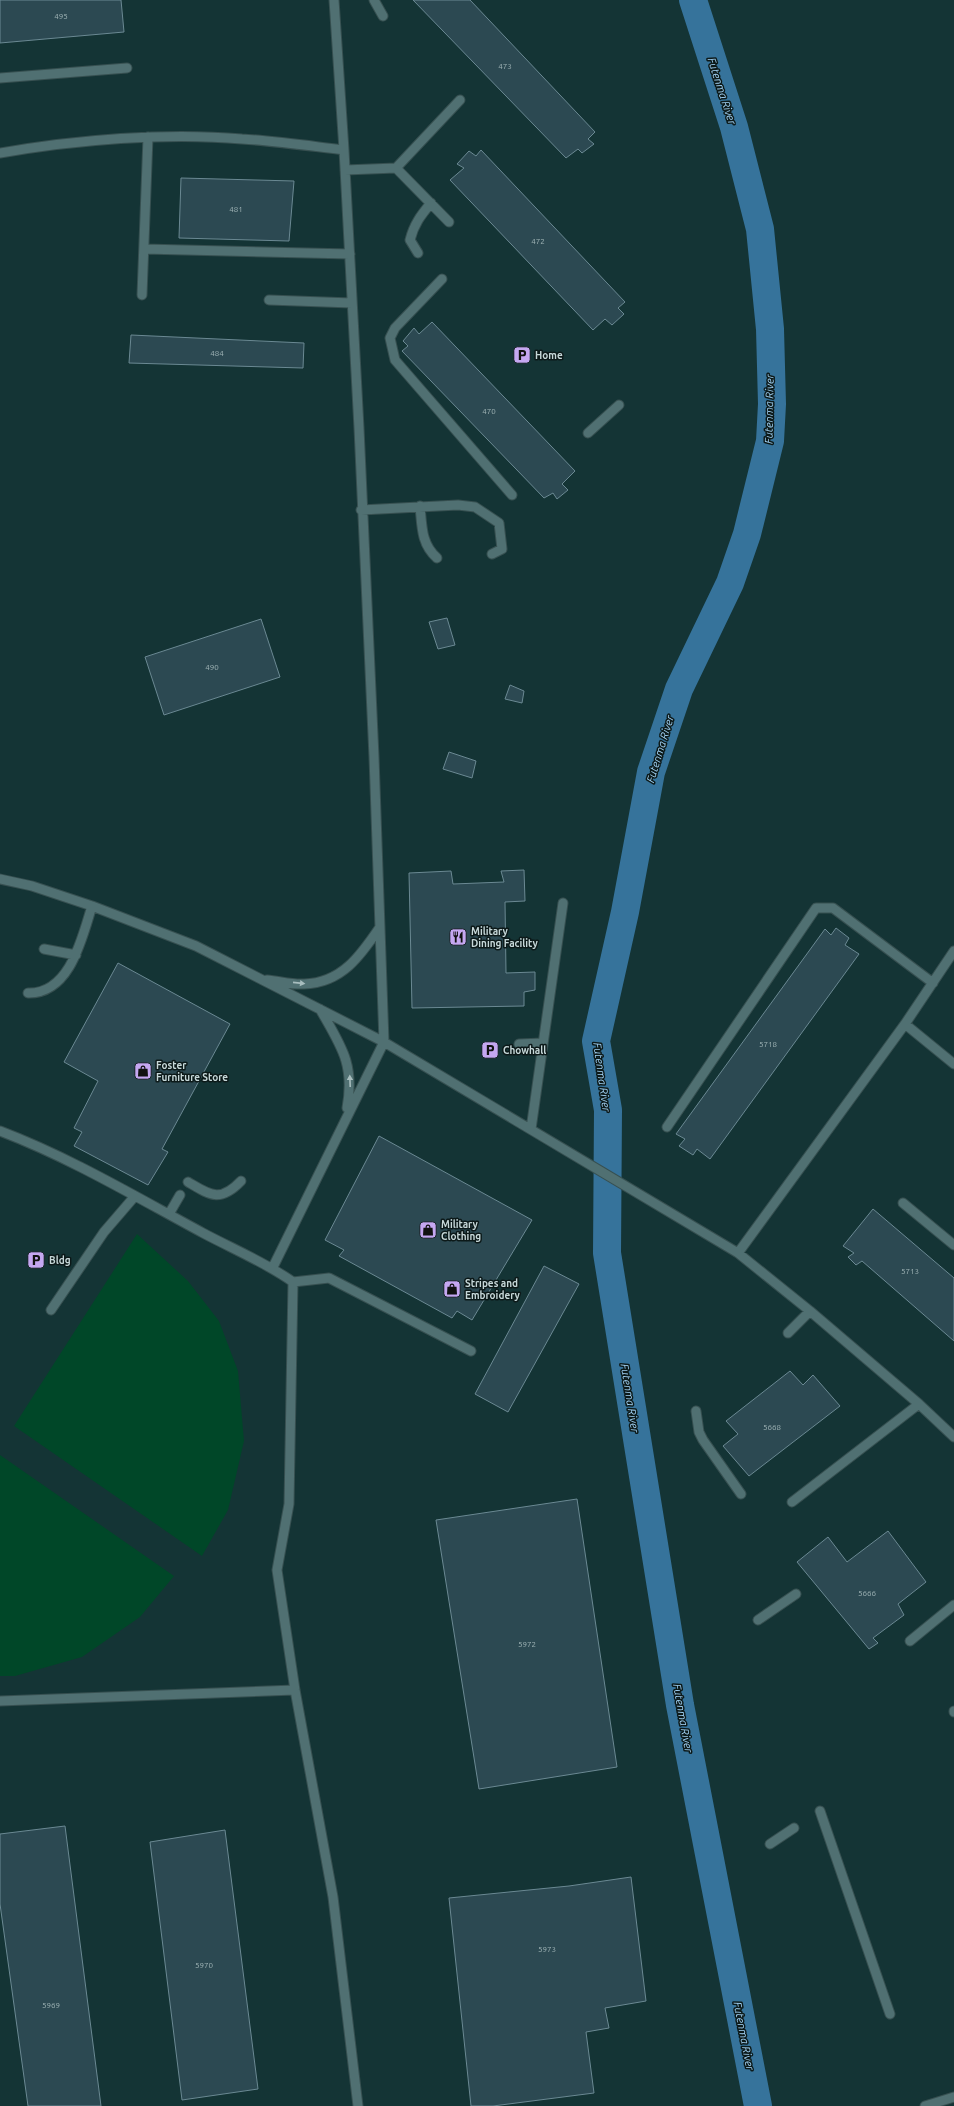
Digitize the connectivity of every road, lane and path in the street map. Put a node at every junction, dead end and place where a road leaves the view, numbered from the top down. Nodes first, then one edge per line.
1 (334, 0) edge
2 (374, 0) edge
3 (383, 16) dead end
4 (127, 68) dead end
5 (0, 78) edge
6 (460, 100) dead end
7 (148, 137) junction
8 (344, 150) junction
9 (0, 153) edge
10 (396, 168) junction
11 (345, 170) junction
12 (431, 203) junction
13 (449, 222) dead end
14 (144, 249) junction
15 (418, 253) dead end
16 (350, 254) junction
17 (442, 279) dead end
18 (142, 295) dead end
19 (269, 300) dead end
20 (352, 303) junction
21 (619, 406) dead end
22 (588, 433) dead end
23 (512, 495) dead end
24 (420, 506) junction
25 (361, 510) junction
26 (492, 554) dead end
27 (437, 558) dead end
28 (0, 879) edge
29 (563, 903) dead end
30 (92, 906) junction
31 (380, 927) junction
32 (44, 949) dead end
33 (954, 951) edge
34 (76, 955) junction
35 (260, 978) junction
36 (933, 983) junction
37 (28, 993) dead end
38 (320, 1009) junction
39 (906, 1024) junction
40 (384, 1042) junction
41 (543, 1043) junction
42 (519, 1044) dead end
43 (954, 1064) edge
44 (345, 1120) junction
45 (667, 1127) dead end
46 (530, 1129) junction
47 (0, 1131) edge
48 (241, 1181) dead end
49 (188, 1182) dead end
50 (180, 1195) dead end
51 (135, 1196) junction
52 (904, 1203) dead end
53 (169, 1214) junction
54 (954, 1245) edge
55 (738, 1253) junction
56 (273, 1267) junction
57 (293, 1282) junction
58 (51, 1310) dead end
59 (810, 1311) junction
60 (788, 1333) dead end
61 (471, 1351) dead end
62 (919, 1404) junction
63 (696, 1411) dead end
64 (954, 1437) edge
65 (741, 1494) dead end
66 (792, 1502) dead end
67 (796, 1594) dead end
68 (954, 1605) edge
69 (758, 1620) dead end
70 (910, 1641) dead end
71 (295, 1690) junction
72 (0, 1701) edge
73 (820, 1811) dead end
74 (794, 1828) dead end
75 (770, 1844) dead end
76 (890, 2014) dead end
77 (954, 2097) edge
78 (358, 2106) edge
79 (925, 2106) edge

1 - 8 lane
2 - 3 lane
4 - 5 lane
6 - 10 lane
7 - 8 lane
7 - 9 lane
7 - 14 lane
8 - 11 lane
10 - 11 lane
10 - 12 lane
11 - 16 lane
12 - 13 lane
12 - 15 lane
14 - 16 lane
14 - 18 lane
16 - 20 lane
17 - 23 lane
19 - 20 lane
20 - 25 lane
21 - 22 lane
24 - 25 lane
24 - 26 lane
24 - 27 lane
25 - 31 lane
28 - 30 lane
29 - 41 lane
30 - 34 lane
30 - 35 lane
35 -> 31 lane
31 - 40 lane
32 - 34 lane
33 - 36 lane
34 - 37 lane
35 - 38 lane
36 - 39 lane
36 - 45 lane
38 - 40 lane
44 -> 38 lane
39 - 43 lane
39 - 55 lane
40 - 44 lane
40 - 46 lane
41 - 42 lane
41 - 46 lane
44 - 56 lane
46 - 55 lane
47 - 51 lane
48 - 49 lane
50 - 53 lane
51 - 53 lane
51 - 58 lane
52 - 54 lane
53 - 56 lane
55 - 59 lane
56 - 57 lane
57 - 61 lane
57 - 71 lane
59 - 60 lane
59 - 62 lane
62 - 64 lane
62 - 66 lane
63 - 65 lane
67 - 69 lane
68 - 70 lane
71 - 72 lane
71 - 78 lane
73 - 76 lane
74 - 75 lane
77 - 79 lane

